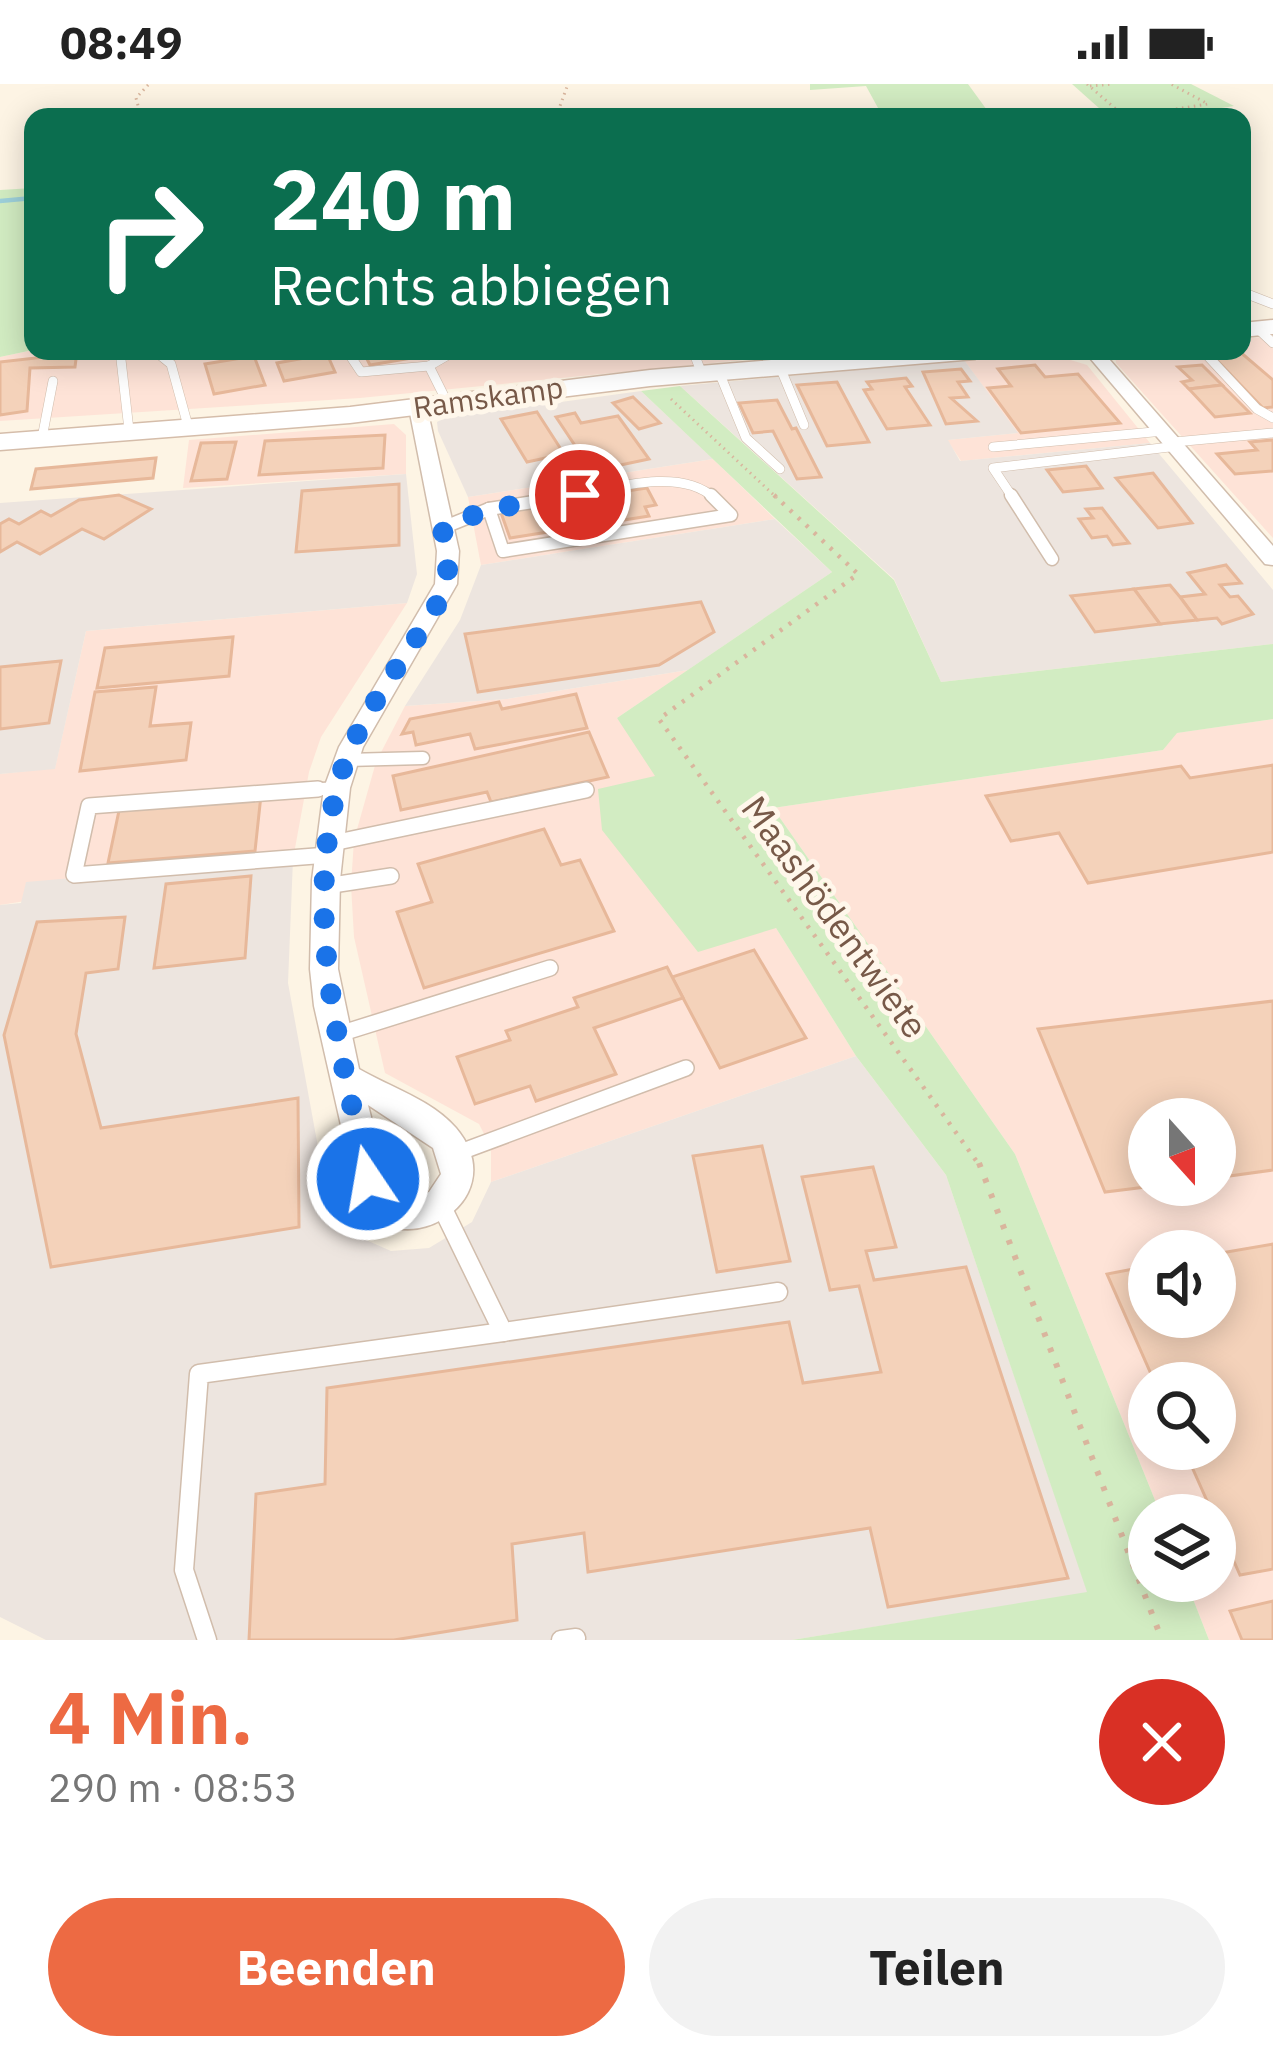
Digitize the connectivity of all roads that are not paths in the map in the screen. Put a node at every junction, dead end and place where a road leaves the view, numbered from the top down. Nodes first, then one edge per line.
1 (120, 360) edge
2 (166, 360) edge
3 (353, 360) edge
4 (439, 360) edge
5 (865, 360) edge
6 (1101, 360) edge
7 (1211, 360) edge
8 (429, 366) junction
9 (705, 366) edge
10 (779, 367) junction
11 (53, 381) dead end
12 (448, 404) junction
13 (418, 408) junction
14 (1273, 418) edge
15 (804, 425) dead end
16 (188, 427) junction
17 (129, 430) junction
18 (1273, 433) edge
19 (42, 438) junction
20 (1172, 440) junction
21 (0, 442) edge
22 (993, 447) dead end
23 (780, 469) dead end
24 (489, 509) junction
25 (442, 528) junction
26 (1273, 559) edge
27 (1052, 560) dead end
28 (423, 758) dead end
29 (347, 760) junction
30 (337, 788) junction
31 (586, 790) dead end
32 (327, 862) junction
33 (391, 876) dead end
34 (58, 882) dead end
35 (550, 968) dead end
36 (336, 1035) junction
37 (686, 1068) dead end
38 (346, 1077) junction
39 (455, 1154) junction
40 (441, 1205) junction
41 (778, 1292) dead end
42 (503, 1332) junction
43 (207, 1640) edge

1 - 17 lane
2 - 16 lane
3 - 8 lane
4 - 8 lane
5 - 10 street, Ramskamp
6 - 20 street
7 - 14 lane
8 - 12 lane
9 - 10 street, Ramskamp
9 - 12 street, Ramskamp
9 - 23 lane
10 - 15 lane
11 - 19 lane
12 - 13 street, Ramskamp
13 - 16 street, Ramskamp
13 - 25 street
16 - 17 street, Ramskamp
17 - 19 street, Ramskamp
18 - 20 lane
19 - 21 street, Ramskamp
20 - 22 lane
20 - 26 street
20 - 27 lane
24 - 24 lane
24 - 25 lane
25 - 29 street
28 - 29 lane
29 - 30 street
30 - 32 street
30 - 32 lane
31 - 32 lane
32 - 33 lane
32 - 34 lane
32 - 36 street
35 - 36 lane
36 - 38 street
37 - 39 lane
38 - 39 street
38 - 40 street
39 - 40 street
40 - 42 lane
41 - 42 lane
42 - 43 lane

